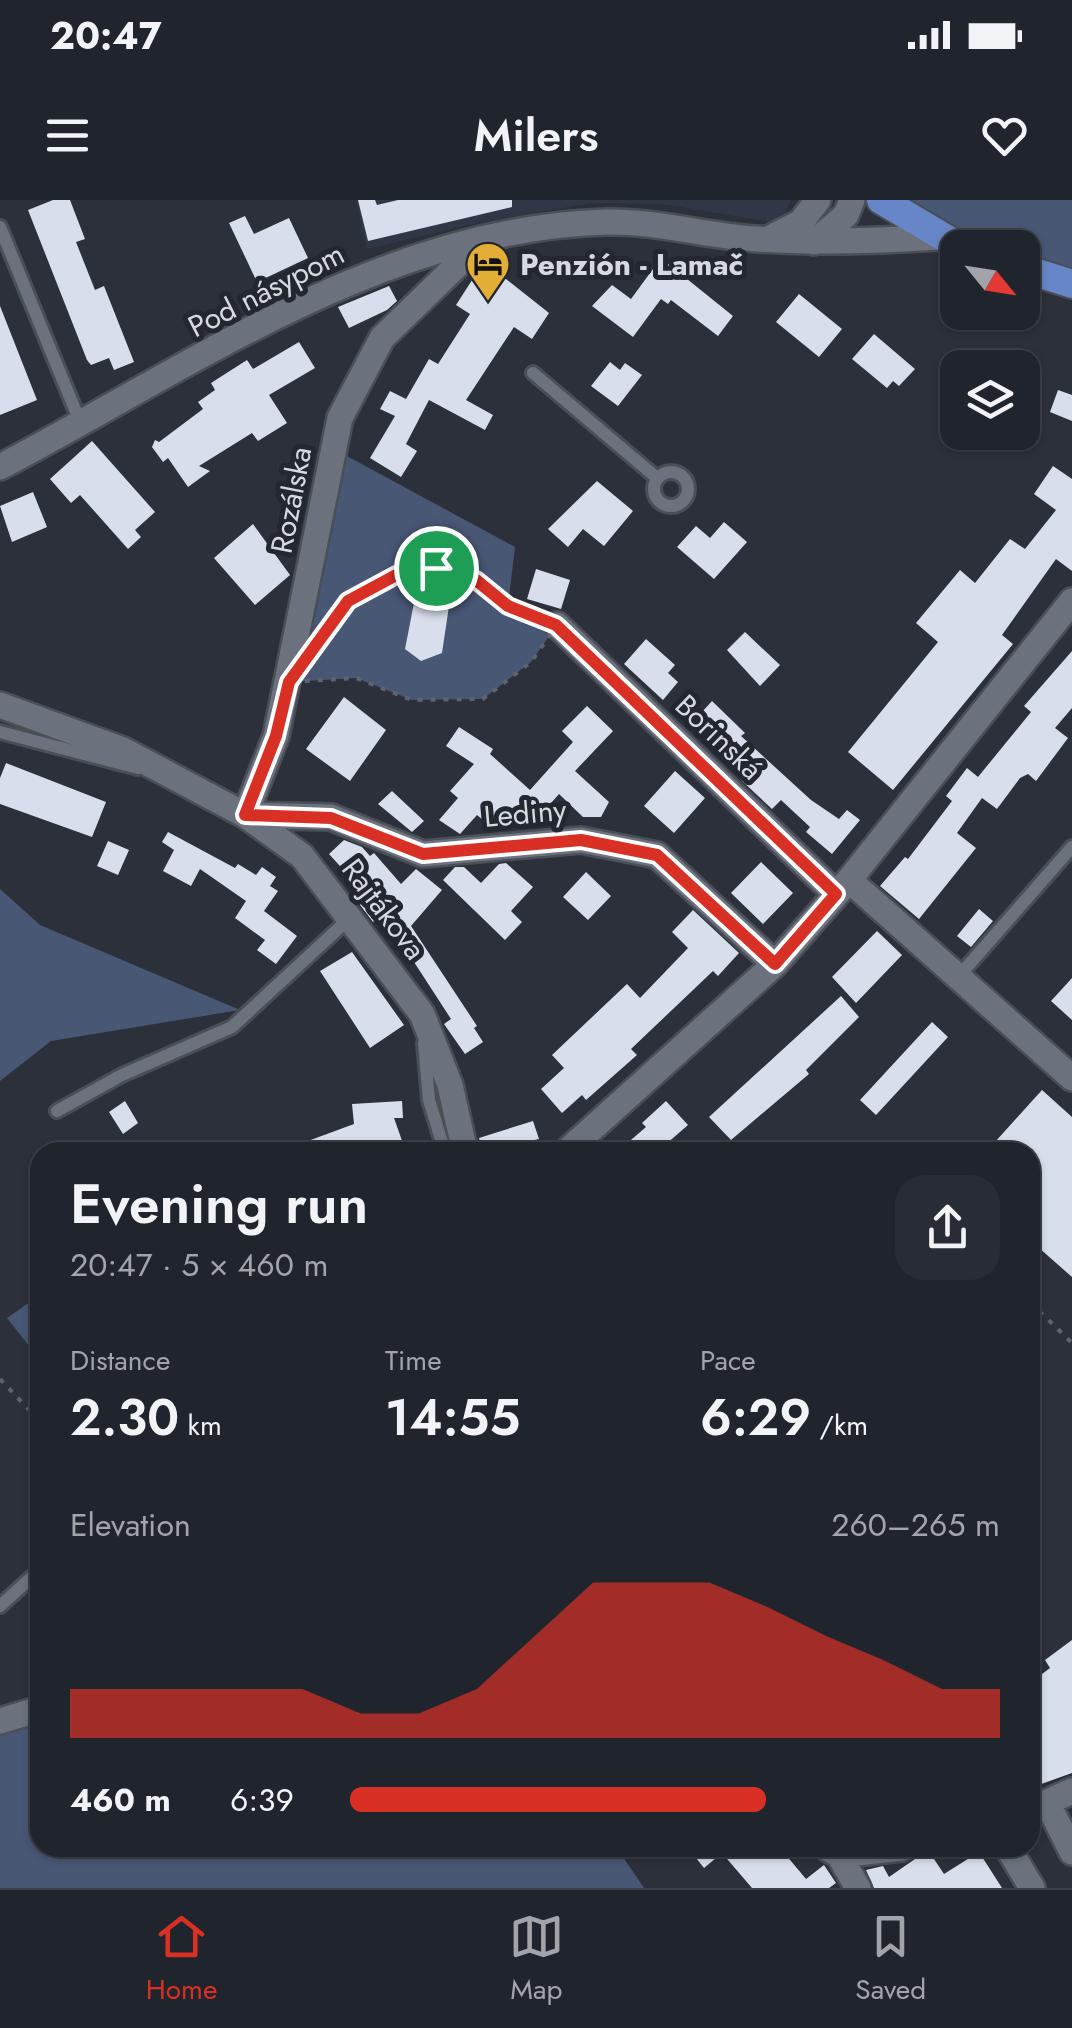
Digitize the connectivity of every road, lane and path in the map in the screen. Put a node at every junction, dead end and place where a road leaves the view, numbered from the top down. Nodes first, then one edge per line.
1 (818, 200) edge
2 (852, 200) edge
3 (881, 200) edge
4 (0, 227) edge
5 (940, 236) edge
6 (768, 239) junction
7 (481, 242) junction
8 (814, 242) junction
9 (940, 242) edge
10 (1040, 274) edge
11 (1072, 284) edge
12 (533, 373) dead end
13 (81, 424) junction
14 (0, 467) edge
15 (657, 478) dead end
16 (444, 524) dead end
17 (436, 568) junction
18 (435, 575) dead end
19 (1072, 601) edge
20 (556, 625) junction
21 (289, 682) junction
22 (0, 706) edge
23 (0, 732) edge
24 (178, 778) junction
25 (245, 815) junction
26 (1072, 847) edge
27 (843, 887) junction
28 (351, 918) junction
29 (775, 964) junction
30 (959, 976) junction
31 (422, 1014) junction
32 (1072, 1078) edge
33 (57, 1111) dead end
34 (442, 1142) edge
35 (462, 1142) edge
36 (577, 1142) edge
37 (1040, 1312) edge
38 (1072, 1343) edge
39 (0, 1378) edge
40 (30, 1410) dead end
41 (30, 1578) edge
42 (0, 1606) edge
43 (30, 1712) edge
44 (0, 1721) edge
45 (1072, 1791) edge
46 (1040, 1807) edge
47 (1040, 1808) edge
48 (1072, 1852) edge
49 (837, 1857) edge
50 (1013, 1857) edge
51 (858, 1888) edge
52 (1032, 1888) edge

1 - 6 street
2 - 8 street
3 - 5 main road
4 - 13 lane
6 - 7 street, Pod násypom
6 - 8 street, Pod násypom
7 - 13 street, Pod násypom
7 - 21 street, Rozálska
8 - 9 street, Pod násypom
10 - 11 main road
12 - 15 lane
13 - 14 street, Pod násypom
16 - 17 path
17 - 18 path
17 - 20 path
17 - 21 path
19 - 27 street
20 - 21 path
20 - 27 street, Borinská
21 - 25 street, Rozálska
22 - 24 street, Rajtákova
23 - 24 lane
24 - 25 street, Rajtákova
25 - 28 street, Rajtákova
25 - 29 street, Lediny
26 - 30 lane
27 - 29 street
27 - 30 street, Borinská
28 - 31 street, Rajtákova
28 - 33 lane
29 - 36 street
30 - 32 street, Borinská
31 - 34 lane
31 - 35 street, Rajtákova
37 - 38 path
39 - 40 path
41 - 42 lane
43 - 44 street
45 - 46 street
47 - 48 street
49 - 51 street
50 - 52 street

